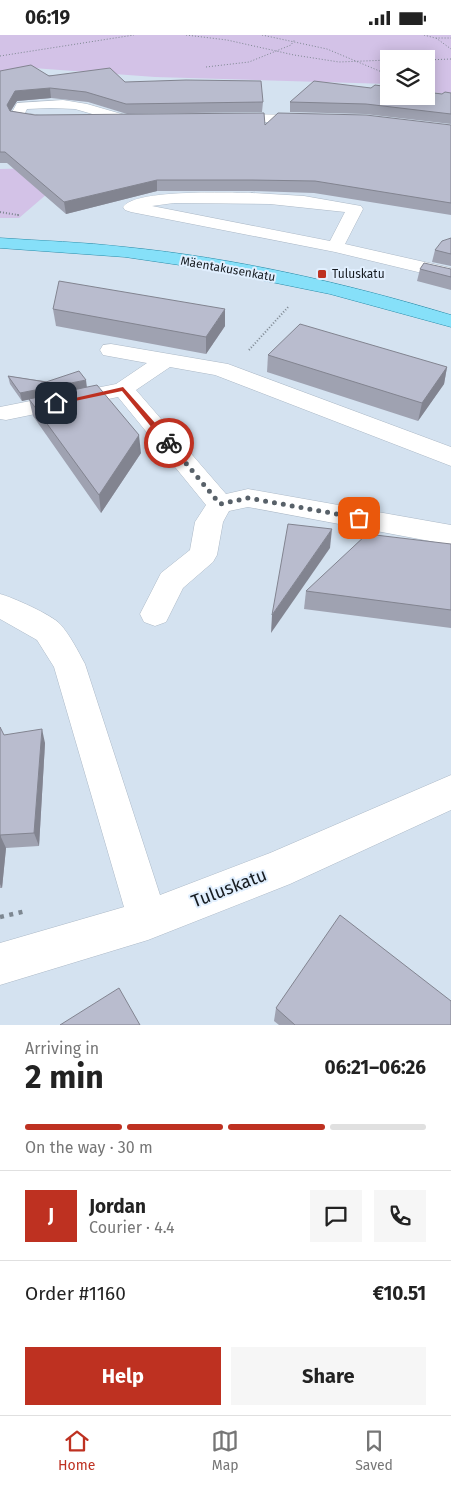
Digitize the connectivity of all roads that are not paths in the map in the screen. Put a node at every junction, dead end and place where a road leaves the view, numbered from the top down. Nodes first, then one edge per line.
1 (210, 118) edge
2 (144, 119) edge
3 (326, 119) edge
4 (127, 120) junction
5 (64, 121) edge
6 (82, 121) edge
7 (0, 243) edge
8 (335, 247) junction
9 (451, 274) edge
10 (451, 321) edge
11 (111, 350) dead end
12 (166, 360) junction
13 (123, 389) junction
14 (6, 413) dead end
15 (451, 458) edge
16 (220, 504) junction
17 (451, 535) edge
18 (0, 605) edge
19 (155, 614) dead end
20 (451, 792) edge
21 (148, 920) junction
22 (0, 964) edge

1 - 3 street
2 - 4 street
4 - 5 street
4 - 6 street
7 - 10 main road, Mäentakusenkatu
8 - 8 street
8 - 9 street
11 - 12 street
12 - 13 street
12 - 15 street
13 - 14 street
13 - 16 street
16 - 17 street
16 - 19 street
18 - 21 street
20 - 21 street, Tuluskatu
21 - 22 street, Tuluskatu

